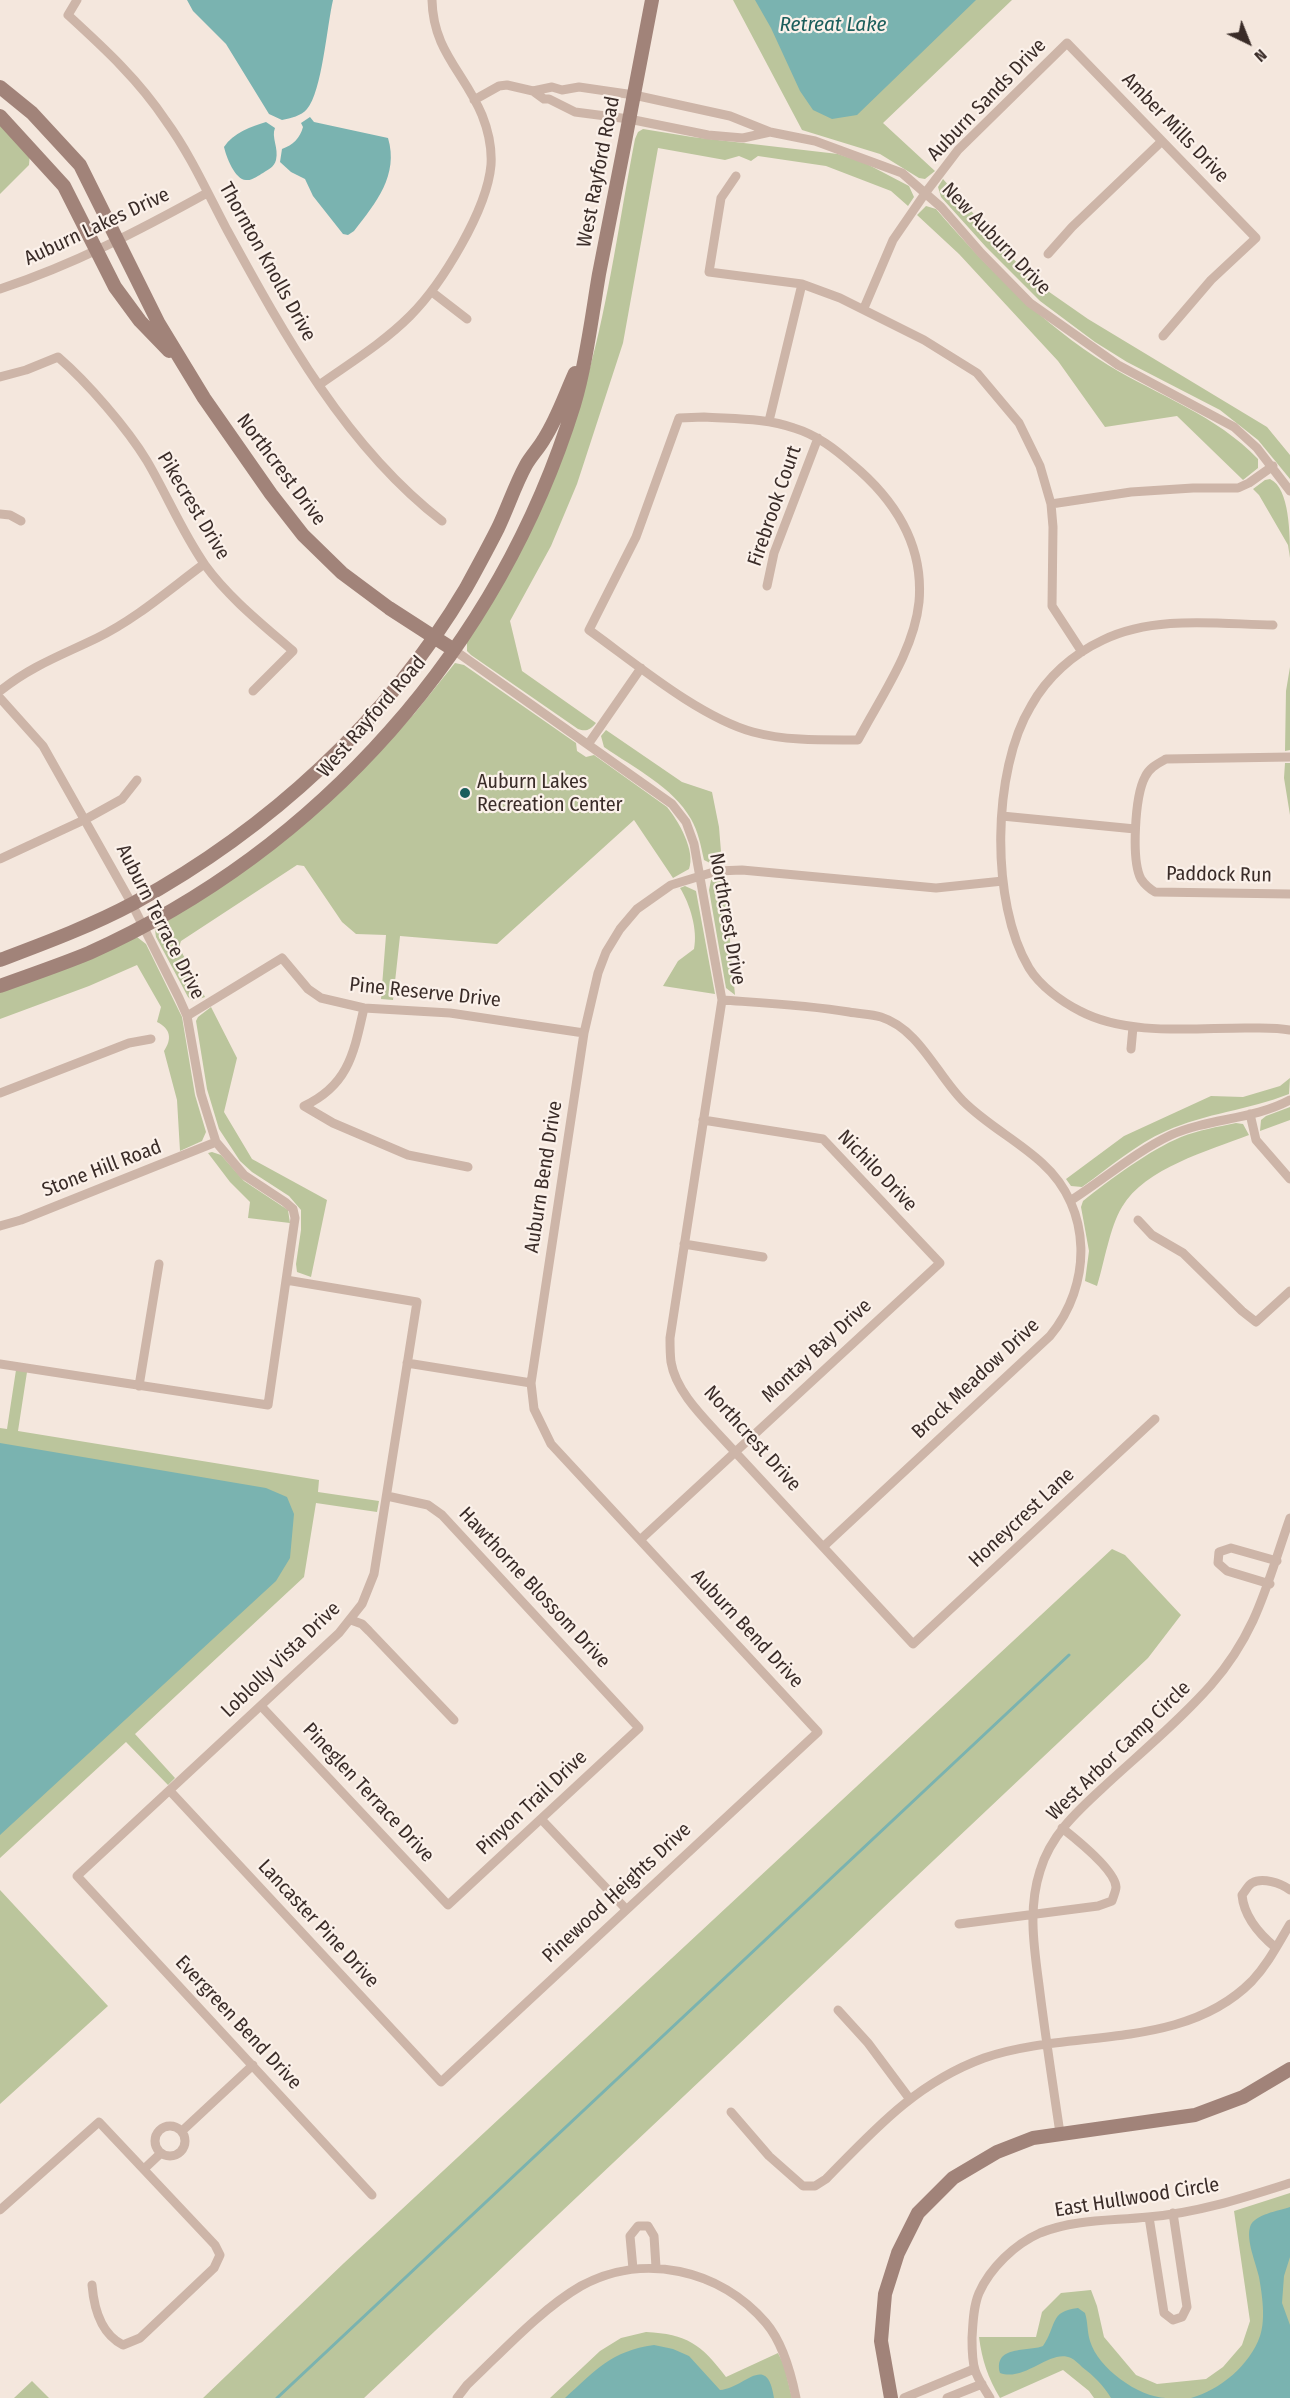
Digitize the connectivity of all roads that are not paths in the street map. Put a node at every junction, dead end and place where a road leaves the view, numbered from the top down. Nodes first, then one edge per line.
1 (77, 0) edge
2 (432, 0) edge
3 (652, 0) edge
4 (1067, 44) joint
5 (0, 87) edge
6 (533, 91) junction
7 (634, 95) junction
8 (474, 100) junction
9 (0, 116) edge
10 (629, 119) junction
11 (770, 132) junction
12 (1162, 141) junction
13 (736, 176) dead end
14 (926, 192) junction
15 (207, 193) junction
16 (118, 240) junction
17 (97, 251) junction
18 (1048, 254) dead end
19 (802, 284) junction
20 (0, 289) edge
21 (432, 292) junction
22 (864, 308) junction
23 (467, 319) dead end
24 (1163, 336) dead end
25 (585, 351) junction
26 (189, 372) junction
27 (0, 377) edge
28 (319, 385) junction
29 (769, 421) junction
30 (818, 438) junction
31 (1273, 466) junction
32 (1290, 491) edge
33 (1051, 504) junction
34 (0, 514) edge
35 (21, 521) dead end
36 (442, 521) dead end
37 (204, 564) junction
38 (767, 586) dead end
39 (1273, 625) dead end
40 (434, 637) junction
41 (454, 650) junction
42 (1082, 652) junction
43 (641, 668) junction
44 (254, 690) dead end
45 (0, 691) edge
46 (0, 698) edge
47 (589, 743) junction
48 (1290, 757) edge
49 (137, 780) dead end
50 (1002, 816) junction
51 (86, 819) junction
52 (1135, 829) junction
53 (0, 859) edge
54 (700, 874) junction
55 (1003, 881) junction
56 (1290, 894) edge
57 (132, 904) junction
58 (143, 926) junction
59 (0, 960) edge
60 (0, 986) edge
61 (722, 1000) junction
62 (364, 1008) junction
63 (188, 1016) junction
64 (1133, 1027) junction
65 (1290, 1030) edge
66 (584, 1033) junction
67 (151, 1039) dead end
68 (1131, 1049) dead end
69 (0, 1093) edge
70 (1290, 1100) edge
71 (1250, 1114) junction
72 (703, 1120) junction
73 (216, 1142) junction
74 (468, 1167) dead end
75 (1290, 1179) edge
76 (1070, 1202) junction
77 (1138, 1220) dead end
78 (0, 1226) edge
79 (684, 1244) junction
80 (763, 1257) dead end
81 (940, 1263) joint
82 (159, 1264) dead end
83 (286, 1280) junction
84 (1290, 1291) edge
85 (407, 1363) junction
86 (0, 1364) edge
87 (531, 1383) junction
88 (140, 1386) junction
89 (1155, 1419) dead end
90 (735, 1452) junction
91 (387, 1496) junction
92 (1290, 1518) edge
93 (640, 1540) junction
94 (823, 1546) junction
95 (1277, 1561) junction
96 (1270, 1584) junction
97 (351, 1620) junction
98 (913, 1644) joint
99 (261, 1706) junction
100 (454, 1720) dead end
101 (639, 1728) joint
102 (818, 1732) joint
103 (170, 1791) junction
104 (541, 1819) junction
105 (1062, 1828) junction
106 (77, 1876) joint
107 (1290, 1890) edge
108 (448, 1905) joint
109 (626, 1909) junction
110 (1033, 1915) junction
111 (959, 1924) dead end
112 (1290, 1924) edge
113 (1276, 1948) junction
114 (838, 2010) dead end
115 (1047, 2044) junction
116 (253, 2065) junction
117 (1290, 2069) edge
118 (441, 2082) joint
119 (909, 2098) junction
120 (731, 2112) dead end
121 (182, 2131) junction
122 (1060, 2133) junction
123 (160, 2153) junction
124 (144, 2169) junction
125 (1290, 2183) edge
126 (372, 2195) dead end
127 (0, 2210) edge
128 (1173, 2213) junction
129 (1149, 2217) junction
130 (656, 2267) junction
131 (633, 2269) junction
132 (92, 2285) dead end
133 (974, 2369) junction
134 (982, 2384) junction
135 (457, 2398) edge
136 (796, 2398) edge
137 (891, 2398) edge
138 (904, 2398) edge
139 (947, 2398) edge
140 (990, 2398) edge

1 - 15 street, Thornton Knolls Drive
2 - 8 street
3 - 7 main road, West Rayford Road
4 - 12 street, Amber Mills Drive
4 - 14 street, Auburn Sands Drive
5 - 16 main road, Northcrest Drive
6 - 7 street, New Auburn Drive
6 - 8 street, New Auburn Drive
6 - 10 street, New Auburn Drive
7 - 10 main road, West Rayford Road
7 - 11 street, New Auburn Drive
8 - 21 street
9 - 17 main road, Northcrest Drive
10 - 11 street, New Auburn Drive
10 - 25 main road, West Rayford Road
11 - 14 street, New Auburn Drive
12 - 18 street
12 - 24 street, Amber Mills Drive
13 - 19 street
14 - 22 street, Auburn Sands Drive
14 - 31 street, New Auburn Drive
15 - 16 street, Auburn Lakes Drive
15 - 28 street, Thornton Knolls Drive
16 - 17 street, Auburn Lakes Drive
16 - 26 main road, Northcrest Drive
17 - 20 street, Auburn Lakes Drive
17 - 26 main road, Northcrest Drive
19 - 22 street
19 - 29 street
21 - 23 street
21 - 28 street
22 - 33 street
25 - 40 main road, West Rayford Road
25 - 41 main road, West Rayford Road
26 - 40 main road, Northcrest Drive
27 - 37 street, Pikecrest Drive
28 - 36 street, Thornton Knolls Drive
29 - 30 street
29 - 43 street
30 - 38 street, Firebrook Court
30 - 43 street
31 - 32 street, New Auburn Drive
31 - 33 street
33 - 42 street
34 - 35 street
37 - 44 street, Pikecrest Drive
37 - 45 street
39 - 42 street
40 - 41 main road, Northcrest Drive
40 - 57 main road, West Rayford Road
41 - 47 street, Northcrest Drive
41 - 58 main road, West Rayford Road
42 - 50 street
43 - 47 street
46 - 51 street, Auburn Terrace Drive
47 - 54 street, Northcrest Drive
48 - 52 street
49 - 51 street
50 - 52 street
50 - 55 street
51 - 53 street
51 - 57 street, Auburn Terrace Drive
52 - 56 street, Paddock Run
54 - 55 street, Auburn Bend Drive
54 - 61 street, Northcrest Drive
54 - 66 street, Auburn Bend Drive
55 - 64 street
57 - 58 street, Auburn Terrace Drive
57 - 59 main road, West Rayford Road
58 - 60 main road, West Rayford Road
58 - 63 street, Auburn Terrace Drive
61 - 72 street, Northcrest Drive
61 - 76 street, Brock Meadow Drive
62 - 63 street, Pine Reserve Drive
62 - 66 street, Pine Reserve Drive
62 - 74 street
63 - 73 street, Auburn Terrace Drive
64 - 65 street
64 - 68 street
66 - 87 street, Auburn Bend Drive
67 - 69 street
70 - 71 street
71 - 75 street
71 - 76 street
72 - 79 street, Northcrest Drive
72 - 81 street, Nichilo Drive
73 - 78 street, Stone Hill Road
73 - 83 street, Auburn Terrace Drive
76 - 94 street, Brock Meadow Drive
77 - 84 street
79 - 80 street
79 - 90 street, Northcrest Drive
81 - 90 street, Montay Bay Drive
82 - 88 street
83 - 85 street, Loblolly Vista Drive
83 - 88 street, Auburn Terrace Drive
85 - 87 street
85 - 91 street, Loblolly Vista Drive
86 - 88 street
87 - 93 street, Auburn Bend Drive
89 - 98 street, Honeycrest Lane
90 - 93 street, Montay Bay Drive
90 - 94 street, Northcrest Drive
91 - 97 street, Loblolly Vista Drive
91 - 101 street, Hawthorne Blossom Drive
92 - 95 street, West Arbor Camp Circle
93 - 102 street, Auburn Bend Drive
94 - 98 street, Northcrest Drive
95 - 96 street, West Arbor Camp Circle
95 - 96 street
96 - 105 street, West Arbor Camp Circle
97 - 99 street, Loblolly Vista Drive
97 - 100 street
99 - 103 street, Loblolly Vista Drive
99 - 108 street, Pineglen Terrace Drive
101 - 104 street, Pinyon Trail Drive
102 - 109 street, Pinewood Heights Drive
103 - 106 street, Loblolly Vista Drive
103 - 118 street, Lancaster Pine Drive
104 - 108 street, Pinyon Trail Drive
104 - 109 street
105 - 110 street, West Arbor Camp Circle
105 - 110 street
106 - 116 street, Evergreen Bend Drive
107 - 113 street
109 - 118 street, Pinewood Heights Drive
110 - 111 street
110 - 115 street, West Arbor Camp Circle
112 - 113 street
113 - 115 street
114 - 119 street
115 - 119 street
115 - 122 street, West Arbor Camp Circle
116 - 121 street
116 - 126 street, Evergreen Bend Drive
117 - 122 main road
119 - 120 street
121 - 123 street
121 - 123 street
122 - 137 main road
123 - 124 street
124 - 127 street
124 - 132 street
125 - 128 street, East Hullwood Circle
128 - 129 street, East Hullwood Circle
128 - 129 street
129 - 133 street, East Hullwood Circle
130 - 131 street
130 - 131 street
130 - 136 street
131 - 135 street
133 - 134 street, East Hullwood Circle
133 - 138 street
134 - 139 street
134 - 140 street, East Hullwood Circle

